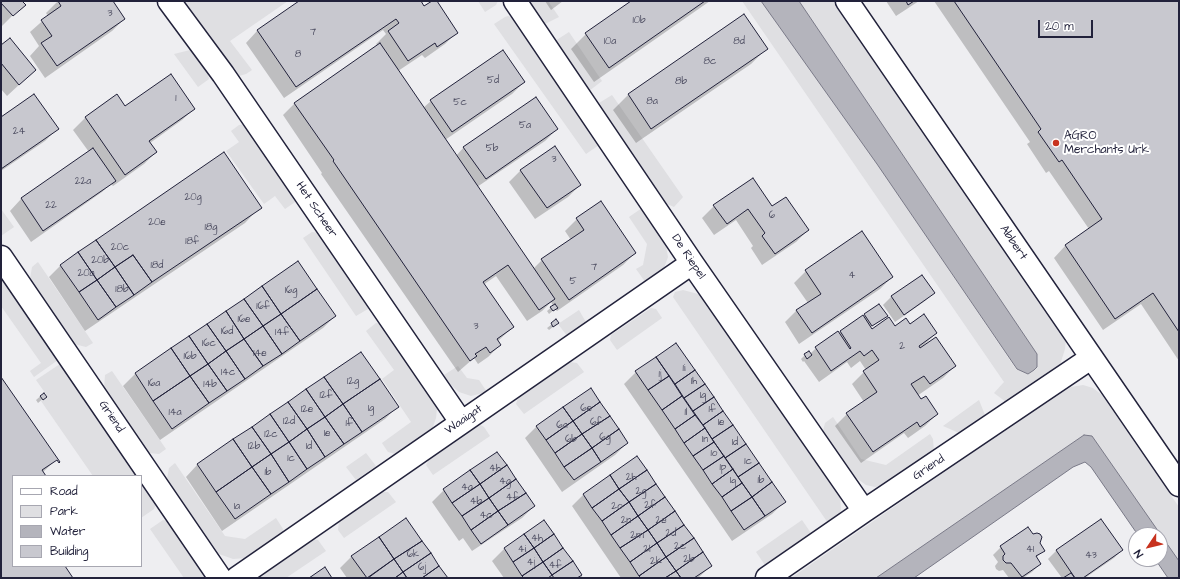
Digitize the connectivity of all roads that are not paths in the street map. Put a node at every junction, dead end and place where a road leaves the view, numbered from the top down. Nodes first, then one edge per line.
1 (169, 1) edge
2 (515, 1) edge
3 (847, 1) edge
4 (1, 257) edge
5 (692, 263) junction
6 (1091, 358) junction
7 (461, 422) junction
8 (1179, 485) edge
9 (864, 511) junction
10 (220, 578) edge
11 (237, 578) edge
12 (768, 578) edge

1 - 7 street, Het Scheer
2 - 5 street, De Riepel
3 - 6 street, Abbert
4 - 10 street, Griend
5 - 7 street, Waaigat
5 - 9 street, De Riepel
6 - 8 street, Abbert
6 - 9 street, Griend
7 - 11 street, Waaigat
9 - 12 street, Griend

